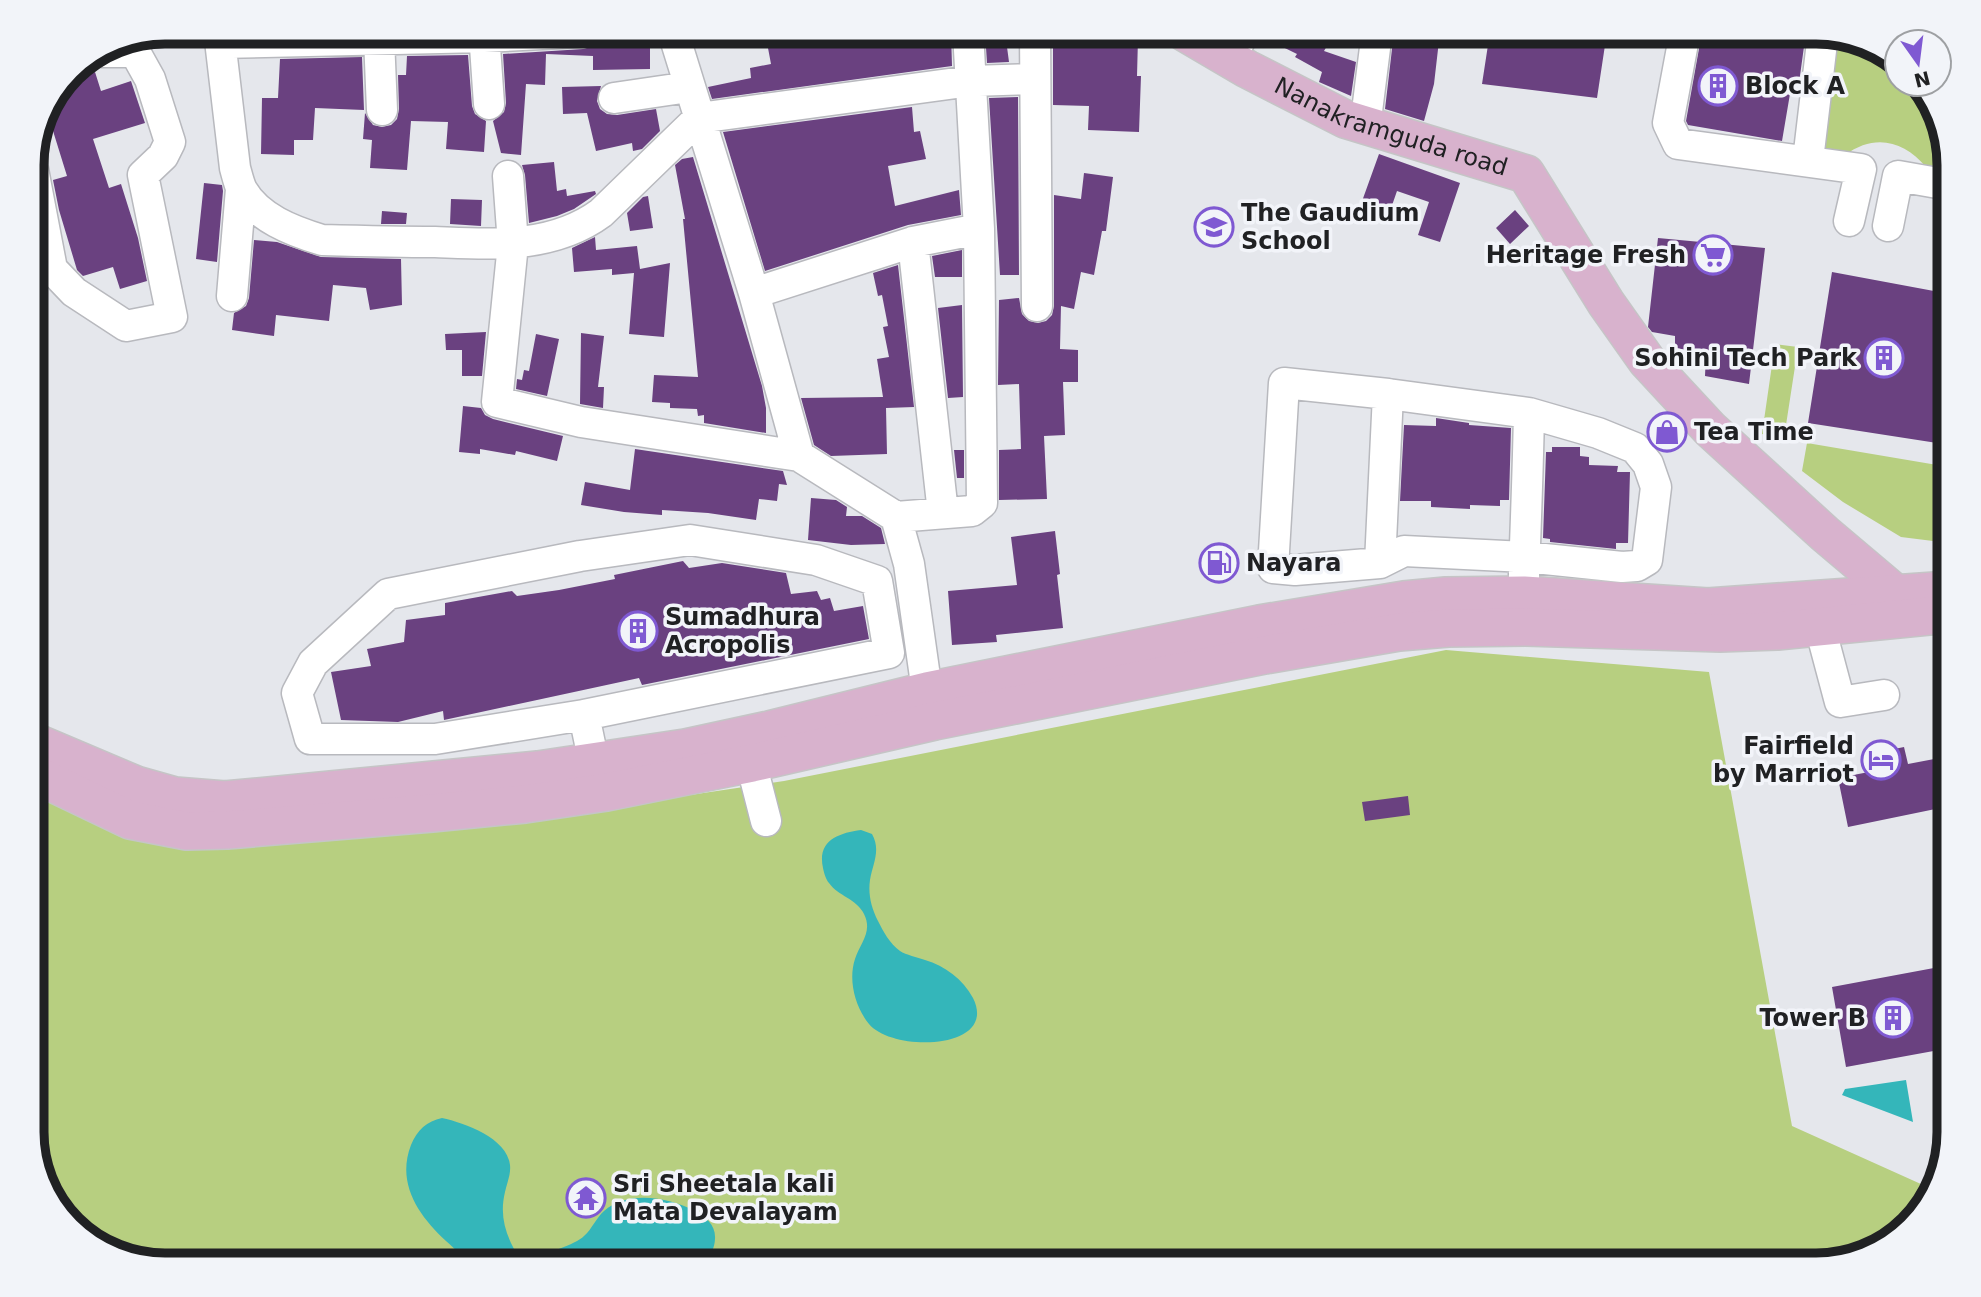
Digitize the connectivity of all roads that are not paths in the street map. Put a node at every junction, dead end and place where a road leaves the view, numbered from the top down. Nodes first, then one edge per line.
1 (220, 44) edge
2 (363, 44) edge
3 (485, 44) edge
4 (676, 44) edge
5 (969, 44) edge
6 (1035, 44) edge
7 (1376, 44) edge
8 (1683, 44) edge
9 (1822, 44) edge
10 (1237, 45) edge
11 (121, 52) edge
12 (1035, 79) junction
13 (971, 81) junction
14 (689, 87) junction
15 (614, 98) dead end
16 (489, 104) dead end
17 (382, 110) dead end
18 (699, 118) junction
19 (1366, 127) junction
20 (1808, 160) junction
21 (1861, 169) junction
22 (508, 176) dead end
23 (1898, 176) junction
24 (1937, 183) edge
25 (241, 189) junction
26 (1849, 221) dead end
27 (1888, 226) dead end
28 (979, 229) junction
29 (44, 237) edge
30 (913, 242) junction
31 (513, 244) junction
32 (754, 293) junction
33 (232, 296) dead end
34 (1037, 306) dead end
35 (1388, 394) junction
36 (1529, 413) junction
37 (799, 456) junction
38 (943, 513) junction
39 (896, 517) junction
40 (1392, 557) junction
41 (1525, 557) junction
42 (1937, 594) edge
43 (1524, 595) junction
44 (1404, 600) junction
45 (1898, 607) junction
46 (1937, 612) edge
47 (1820, 627) junction
48 (927, 691) junction
49 (1884, 695) dead end
50 (584, 715) junction
51 (44, 746) edge
52 (748, 749) junction
53 (594, 763) junction
54 (44, 779) edge
55 (766, 821) dead end

1 - 25 street
2 - 17 street
3 - 16 street
4 - 14 street
5 - 13 street
6 - 12 street
7 - 19 street
8 - 20 street
9 - 20 street
10 - 19 main road, Nanakramguda road
11 - 29 street
12 - 13 street
12 - 34 street
13 - 18 street
13 - 28 street
14 - 15 street
14 - 18 street
18 - 31 street
18 - 32 street
19 - 45 main road, Nanakramguda road
20 - 21 street
21 - 23 street
21 - 26 street
22 - 31 street
23 - 24 street
23 - 27 street
25 - 31 street
25 - 33 street
28 - 30 street
28 - 38 street
30 - 32 street
30 - 38 street
31 - 37 street
32 - 37 street
35 - 36 street
35 - 40 street
35 - 40 street
36 - 41 street
36 - 41 street
37 - 39 street
38 - 39 street
39 - 48 street
40 - 41 street
40 - 44 street
41 - 43 street
42 - 45 main road
43 - 44 main road
43 - 45 main road
44 - 48 main road
45 - 46 main road
45 - 47 main road
47 - 49 street
47 - 52 main road
48 - 52 main road
50 - 50 street
50 - 53 street
51 - 53 main road
52 - 53 main road
52 - 54 main road
52 - 55 street

